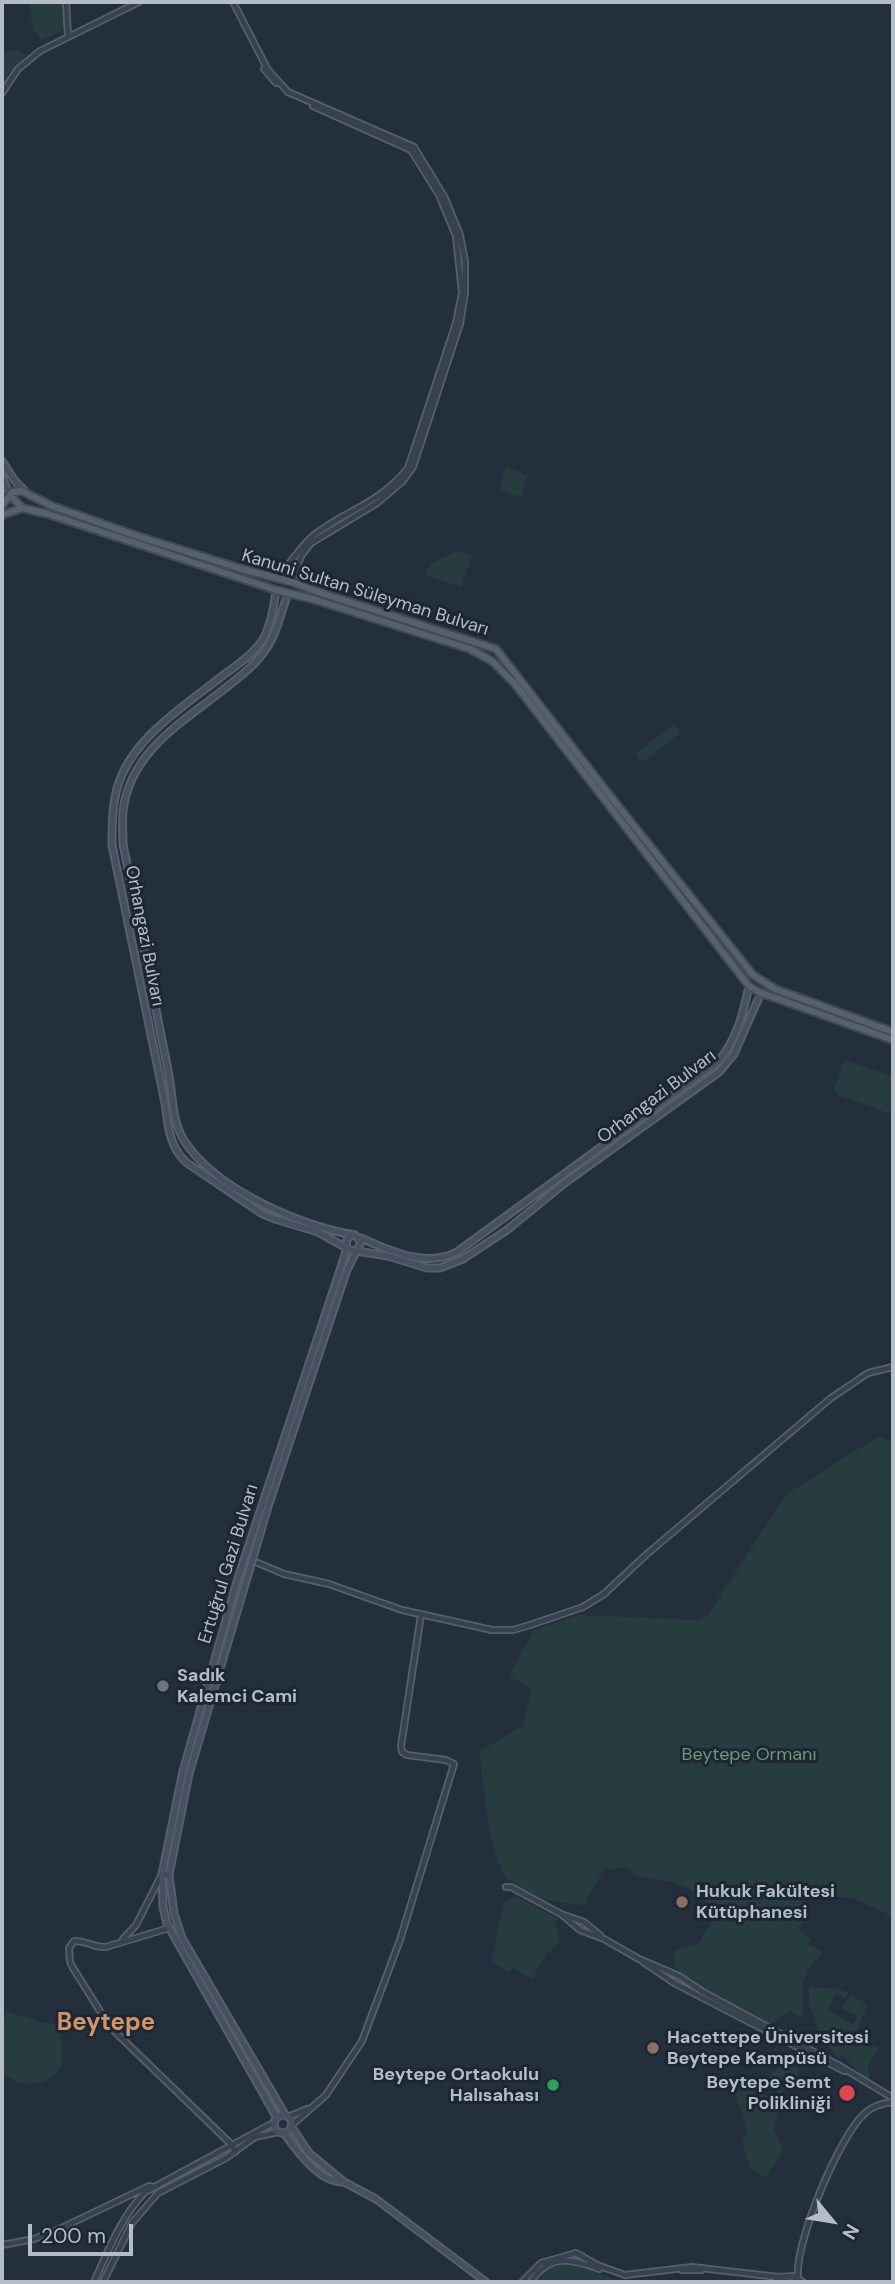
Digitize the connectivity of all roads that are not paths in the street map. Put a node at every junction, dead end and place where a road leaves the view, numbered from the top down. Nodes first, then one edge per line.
1 (66, 2) edge
2 (139, 2) edge
3 (232, 2) edge
4 (68, 36) junction
5 (2, 95) edge
6 (2, 461) edge
7 (2, 477) edge
8 (26, 492) junction
9 (10, 495) junction
10 (2, 505) edge
11 (22, 508) junction
12 (2, 515) edge
13 (301, 551) junction
14 (298, 566) junction
15 (279, 578) junction
16 (292, 582) junction
17 (309, 588) junction
18 (276, 590) junction
19 (288, 594) junction
20 (492, 646) junction
21 (502, 654) junction
22 (490, 660) junction
23 (146, 738) junction
24 (153, 747) junction
25 (760, 981) junction
26 (749, 986) junction
27 (761, 993) junction
28 (893, 1032) edge
29 (893, 1040) edge
30 (185, 1142) junction
31 (176, 1151) junction
32 (192, 1151) junction
33 (182, 1159) junction
34 (519, 1207) junction
35 (511, 1213) junction
36 (525, 1216) junction
37 (518, 1222) junction
38 (352, 1235) junction
39 (359, 1238) junction
40 (347, 1247) junction
41 (355, 1250) junction
42 (893, 1367) edge
43 (258, 1563) dead end
44 (421, 1615) junction
45 (166, 1874) junction
46 (506, 1887) dead end
47 (582, 1924) junction
48 (169, 1928) junction
49 (604, 1939) junction
50 (120, 1942) junction
51 (639, 1959) junction
52 (678, 1975) junction
53 (684, 1979) junction
54 (672, 1982) junction
55 (679, 1986) junction
56 (848, 2073) junction
57 (880, 2091) junction
58 (893, 2100) edge
59 (314, 2105) junction
60 (881, 2105) junction
61 (287, 2117) junction
62 (276, 2120) junction
63 (291, 2126) junction
64 (281, 2132) junction
65 (232, 2145) junction
66 (235, 2151) junction
67 (344, 2182) junction
68 (153, 2187) junction
69 (158, 2193) junction
70 (2, 2245) edge
71 (801, 2280) edge
72 (94, 2282) edge
73 (103, 2282) edge
74 (486, 2282) edge
75 (522, 2282) edge
76 (531, 2282) edge

1 - 4 street
2 - 4 street
3 - 13 street
4 - 5 street
6 - 8 main road, Kanuni Sultan Süleyman Bulvarı
7 - 9 main road
8 - 9 main road
8 - 11 main road
8 - 15 main road, Kanuni Sultan Süleyman Bulvarı
9 - 10 main road
9 - 11 main road
11 - 12 main road
11 - 18 main road, Kanuni Sultan Süleyman Bulvarı
13 - 14 street
13 - 15 street
14 - 16 street
14 - 17 street
15 - 16 main road, Kanuni Sultan Süleyman Bulvarı
15 - 18 main road
16 - 17 main road, Kanuni Sultan Süleyman Bulvarı
16 - 19 main road
17 - 20 main road, Kanuni Sultan Süleyman Bulvarı
18 - 19 main road, Kanuni Sultan Süleyman Bulvarı
18 - 23 main road, Orhangazi Bulvarı
19 - 22 main road, Kanuni Sultan Süleyman Bulvarı
19 - 24 main road, Orhangazi Bulvarı
20 - 21 main road, Kanuni Sultan Süleyman Bulvarı
20 - 22 main road
21 - 22 main road
21 - 25 main road, Kanuni Sultan Süleyman Bulvarı
22 - 26 main road, Kanuni Sultan Süleyman Bulvarı
23 - 24 main road
23 - 31 main road, Orhangazi Bulvarı
24 - 30 main road, Orhangazi Bulvarı
25 - 26 main road
25 - 27 main road
25 - 28 main road, Kanuni Sultan Süleyman Bulvarı
26 - 27 main road, Kanuni Sultan Süleyman Bulvarı
26 - 34 main road, Orhangazi Bulvarı
27 - 29 main road, Kanuni Sultan Süleyman Bulvarı
27 - 36 main road, Orhangazi Bulvarı
30 - 31 main road
30 - 32 main road, Orhangazi Bulvarı
31 - 33 main road, Orhangazi Bulvarı
32 - 33 main road
32 - 38 main road, Orhangazi Bulvarı
33 - 40 main road, Orhangazi Bulvarı
34 - 35 main road, Orhangazi Bulvarı
34 - 36 main road
35 - 37 main road
35 - 39 main road, Orhangazi Bulvarı
36 - 37 main road, Orhangazi Bulvarı
37 - 41 main road, Orhangazi Bulvarı
38 - 39 main road, Orhangazi Bulvarı
38 - 40 main road
39 - 41 main road
40 - 41 main road, Orhangazi Bulvarı
40 - 45 main road, Ertuğrul Gazi Bulvarı
41 - 45 main road, Ertuğrul Gazi Bulvarı
42 - 44 street
43 - 44 street
44 - 59 street
45 - 48 main road, Ertuğrul Gazi Bulvarı
45 - 50 street
45 - 61 main road, Ertuğrul Gazi Bulvarı
46 - 47 street
47 - 49 street
47 - 49 street
48 - 50 street
48 - 62 main road, Ertuğrul Gazi Bulvarı
49 - 51 street
50 - 65 street
51 - 52 street
51 - 54 street
52 - 53 street
52 - 54 street
53 - 55 street
53 - 56 street
54 - 55 street
55 - 56 street
56 - 57 street
57 - 58 street
57 - 60 street
58 - 60 street
59 - 61 street
59 - 63 street
60 - 71 street
61 - 62 main road
61 - 63 main road, Ertuğrul Gazi Bulvarı
62 - 64 main road, Ertuğrul Gazi Bulvarı
62 - 65 street
63 - 64 main road
63 - 67 main road, Ertuğrul Gazi Bulvarı
64 - 66 street
64 - 67 main road
65 - 66 street
65 - 68 street
66 - 69 street
67 - 74 main road
68 - 69 street
68 - 70 street
68 - 72 street
69 - 73 street
71 - 75 street
71 - 76 street

